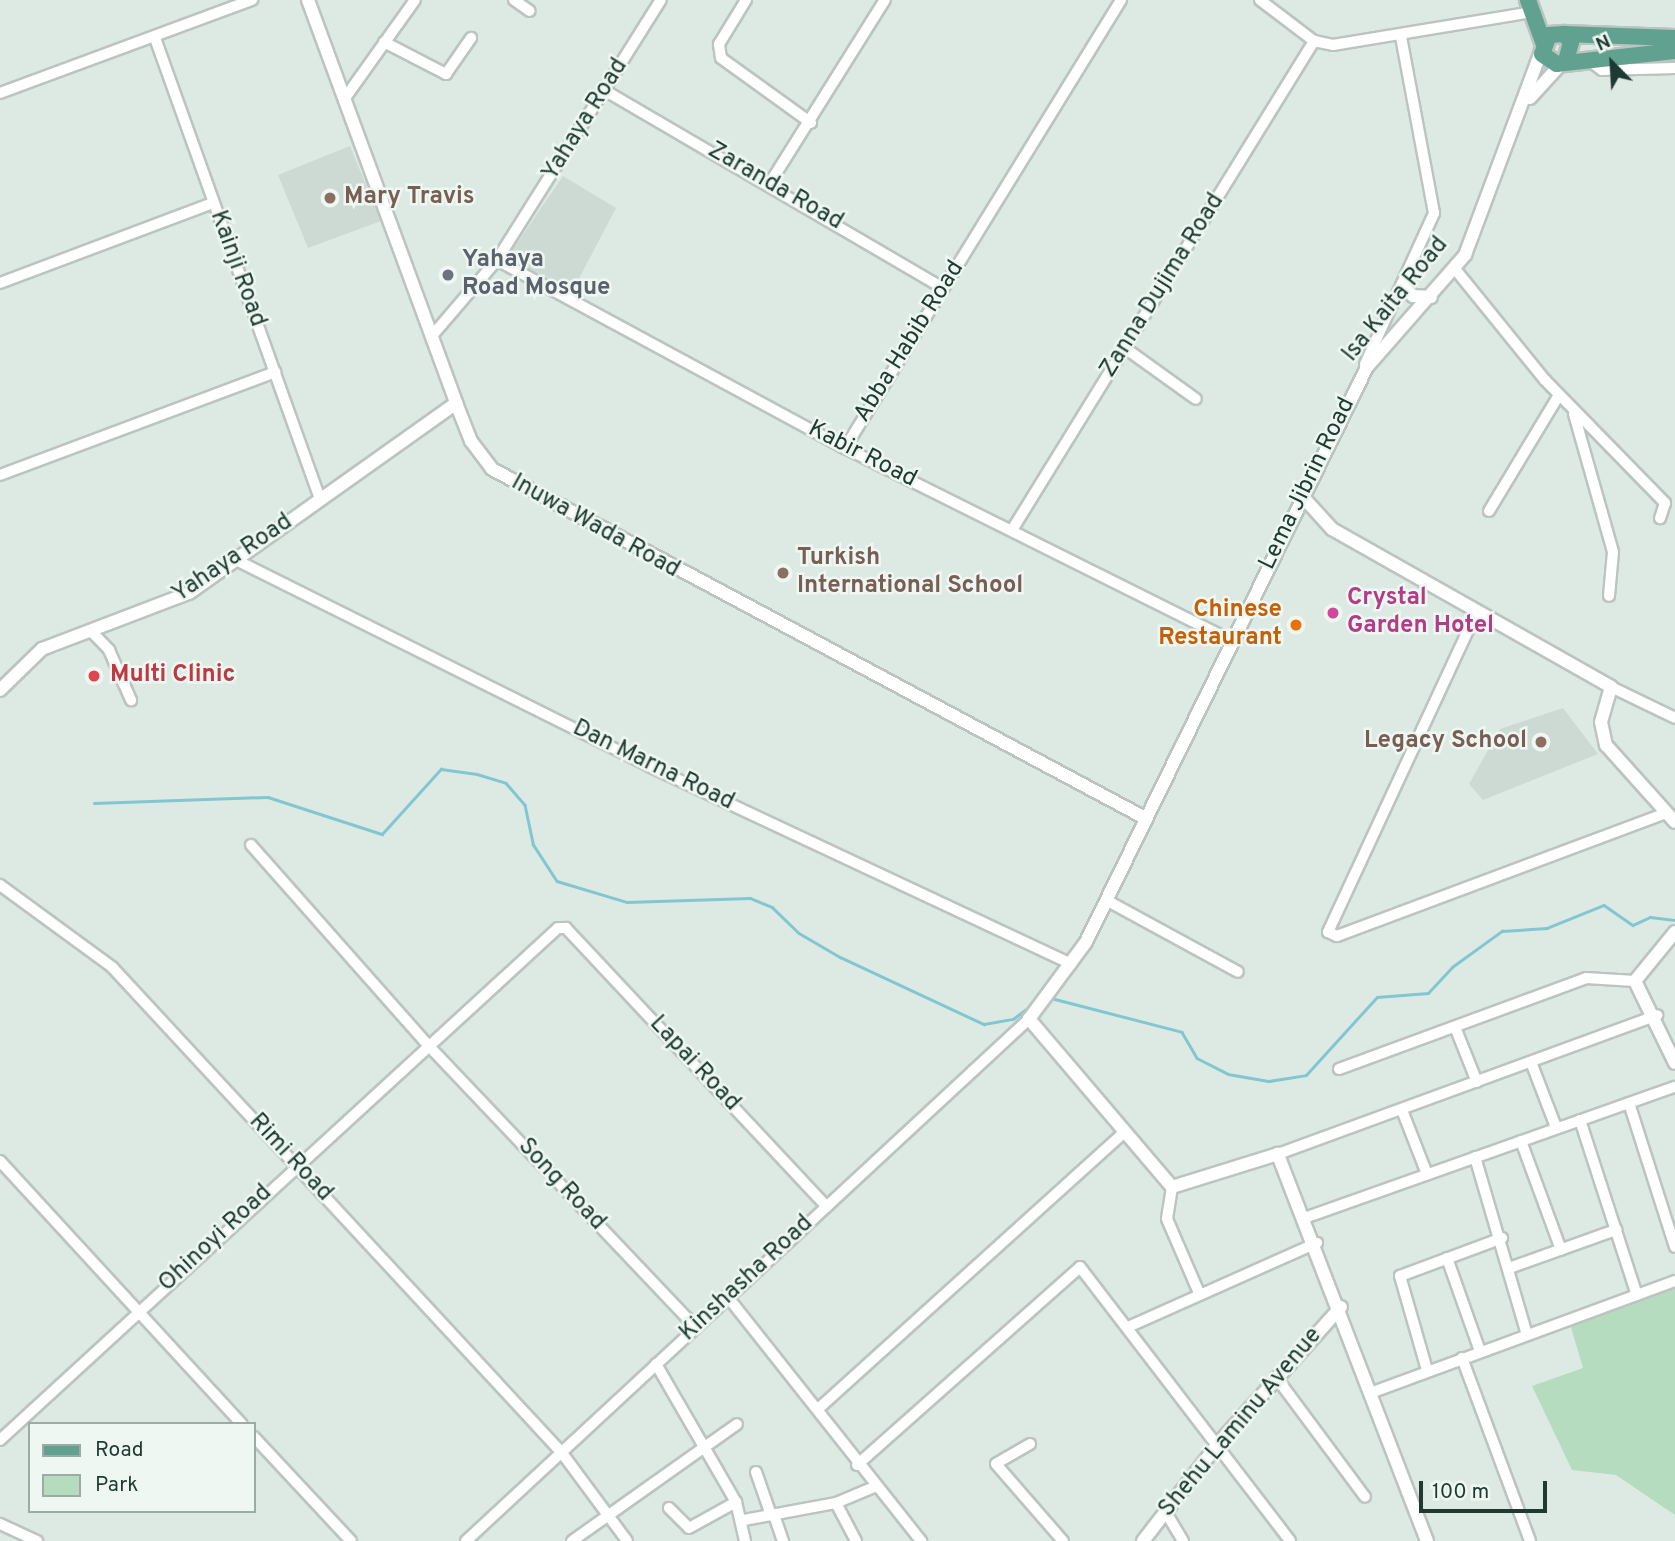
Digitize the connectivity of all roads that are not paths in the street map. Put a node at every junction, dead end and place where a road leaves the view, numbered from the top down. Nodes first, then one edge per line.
1 (253, 0) edge
2 (308, 0) edge
3 (415, 0) edge
4 (514, 0) edge
5 (661, 0) edge
6 (746, 0) edge
7 (885, 0) edge
8 (1121, 0) edge
9 (1260, 0) edge
10 (1533, 4) edge
11 (530, 11) dead end
12 (1562, 34) junction
13 (1401, 36) junction
14 (155, 38) junction
15 (471, 38) dead end
16 (1675, 38) edge
17 (1314, 41) junction
18 (384, 42) junction
19 (1542, 46) junction
20 (1675, 51) edge
21 (1584, 57) junction
22 (1564, 62) junction
23 (1675, 68) edge
24 (604, 90) junction
25 (0, 93) edge
26 (345, 98) junction
27 (1527, 101) junction
28 (811, 123) junction
29 (770, 183) junction
30 (213, 203) junction
31 (497, 260) junction
32 (1455, 269) junction
33 (0, 283) edge
34 (1403, 286) junction
35 (943, 288) junction
36 (1431, 297) junction
37 (600, 319) dead end
38 (431, 337) junction
39 (1125, 348) junction
40 (275, 372) junction
41 (1559, 395) junction
42 (1196, 399) dead end
43 (456, 403) junction
44 (1344, 408) junction
45 (1573, 410) junction
46 (845, 448) junction
47 (0, 475) edge
48 (1303, 496) junction
49 (320, 498) junction
50 (1489, 510) dead end
51 (1660, 518) dead end
52 (1012, 530) junction
53 (238, 561) junction
54 (1609, 596) dead end
55 (1477, 611) junction
56 (90, 630) junction
57 (1232, 641) junction
58 (1611, 687) junction
59 (0, 690) edge
60 (131, 700) dead end
61 (1675, 718) edge
62 (1145, 818) junction
63 (1671, 818) edge
64 (251, 845) dead end
65 (0, 885) edge
66 (1106, 900) junction
67 (558, 928) joint
68 (1675, 932) edge
69 (1071, 964) junction
70 (1238, 972) dead end
71 (1635, 981) junction
72 (1657, 1014) junction
73 (1029, 1019) junction
74 (1455, 1027) junction
75 (427, 1044) junction
76 (1531, 1062) junction
77 (1675, 1063) edge
78 (1339, 1069) dead end
79 (1477, 1082) junction
80 (1675, 1087) edge
81 (1629, 1103) junction
82 (1402, 1111) junction
83 (1580, 1120) junction
84 (1556, 1127) junction
85 (1125, 1132) junction
86 (1521, 1141) junction
87 (1278, 1153) junction
88 (1475, 1157) junction
89 (0, 1161) edge
90 (296, 1165) junction
91 (1427, 1174) junction
92 (1172, 1186) junction
93 (827, 1206) junction
94 (1307, 1217) junction
95 (1616, 1230) junction
96 (1502, 1238) junction
97 (1317, 1243) junction
98 (1675, 1247) edge
99 (1561, 1250) junction
100 (1447, 1258) junction
101 (1509, 1268) junction
102 (1675, 1281) edge
103 (1199, 1293) junction
104 (1637, 1294) junction
105 (727, 1296) junction
106 (1341, 1307) junction
107 (137, 1311) junction
108 (694, 1325) junction
109 (1128, 1327) junction
110 (1527, 1335) junction
111 (1480, 1351) junction
112 (1462, 1358) junction
113 (656, 1364) junction
114 (1427, 1370) junction
115 (1276, 1377) junction
116 (1373, 1392) junction
117 (818, 1409) junction
118 (240, 1422) edge
119 (737, 1423) dead end
120 (256, 1439) edge
121 (0, 1440) edge
122 (1030, 1444) dead end
123 (1218, 1444) junction
124 (705, 1445) junction
125 (562, 1452) junction
126 (857, 1465) junction
127 (756, 1472) dead end
128 (874, 1487) junction
129 (1365, 1497) dead end
130 (736, 1502) junction
131 (836, 1503) junction
132 (669, 1508) dead end
133 (1165, 1511) junction
134 (611, 1515) junction
135 (773, 1515) junction
136 (744, 1520) junction
137 (0, 1524) edge
138 (37, 1541) edge
139 (351, 1541) edge
140 (466, 1541) edge
141 (572, 1541) edge
142 (627, 1541) edge
143 (745, 1541) edge
144 (783, 1541) edge
145 (856, 1541) edge
146 (921, 1541) edge
147 (1063, 1541) edge
148 (1143, 1541) edge
149 (1183, 1541) edge
150 (1290, 1541) edge
151 (1427, 1541) edge
152 (1530, 1541) edge

1 - 14 street
2 - 26 street, Inuwa Wada Road
3 - 18 street
4 - 11 street
5 - 24 street, Yahaya Road
6 - 28 street
7 - 28 street
8 - 35 street, Abba Habib Road
9 - 17 street
10 - 12 main road
10 - 13 street
10 - 19 main road
12 - 16 main road
12 - 19 main road
12 - 22 main road
13 - 17 street
13 - 34 street, Lema Jibrin Road
14 - 25 street
14 - 30 street, Kainji Road
15 - 18 street
17 - 39 street, Zanna Dujima Road
18 - 26 street
19 - 22 main road
19 - 27 street, Isa Kaita Road
20 - 21 main road
21 - 22 main road
21 - 23 street
22 - 27 street, Isa Kaita Road
24 - 29 street, Zaranda Road
24 - 31 street, Yahaya Road
26 - 38 street, Inuwa Wada Road
27 - 32 street, Isa Kaita Road
28 - 29 street
29 - 35 street, Zaranda Road
30 - 33 street
30 - 40 street, Kainji Road
31 - 38 street, Yahaya Road
31 - 46 street, Kabir Road
32 - 36 street, Isa Kaita Road
32 - 41 street
34 - 36 street
34 - 44 street, Lema Jibrin Road
35 - 46 street, Abba Habib Road
36 - 44 street, Isa Kaita Road
37 - 46 street, Abba Habib Road
38 - 43 street, Inuwa Wada Road
39 - 42 street
39 - 52 street, Zanna Dujima Road
40 - 47 street
40 - 49 street, Kainji Road
41 - 45 street
41 - 50 street
43 - 49 street, Yahaya Road
43 - 62 street, Inuwa Wada Road
44 - 48 street, Lema Jibrin Road
45 - 51 street
45 - 54 street
46 - 52 street, Kabir Road
48 - 55 street
48 - 57 street, Lema Jibrin Road
49 - 53 street, Yahaya Road
52 - 57 street, Kabir Road
53 - 56 street, Yahaya Road
53 - 69 street, Dan Marna Road
55 - 58 street
55 - 63 street
56 - 59 street, Yahaya Road
56 - 60 street
57 - 62 street, Lema Jibrin Road
58 - 61 street
58 - 63 street
62 - 66 street, Lema Jibrin Road
64 - 75 street, Song Road
65 - 90 street, Rimi Road
66 - 69 street, Lema Jibrin Road
66 - 70 street
67 - 75 street, Ohinoyi Road
67 - 93 street, Lapai Road
68 - 71 street
69 - 73 street, Lema Jibrin Road
71 - 72 street
71 - 74 street
72 - 76 street
72 - 77 street
73 - 85 street
73 - 93 street, Kinshasha Road
74 - 78 street
74 - 79 street
75 - 90 street, Ohinoyi Road
75 - 108 street, Song Road
76 - 79 street
76 - 84 street
79 - 82 street
80 - 81 street
81 - 83 street
81 - 98 street
82 - 87 street
82 - 91 street
83 - 84 street
83 - 95 street
84 - 86 street
85 - 92 street
85 - 117 street
86 - 88 street
86 - 99 street
87 - 92 street
87 - 94 street
88 - 91 street
88 - 96 street
89 - 107 street
90 - 107 street, Ohinoyi Road
90 - 125 street, Rimi Road
91 - 94 street
92 - 103 street
93 - 105 street, Kinshasha Road
94 - 97 street
95 - 99 street
95 - 104 street
96 - 100 street
96 - 101 street
97 - 103 street
97 - 106 street
99 - 101 street
100 - 111 street
100 - 114 street
101 - 110 street
102 - 104 street
103 - 109 street
104 - 110 street
105 - 108 street, Kinshasha Road
105 - 117 street
106 - 115 street, Shehu Laminu Avenue
106 - 116 street
107 - 118 street
107 - 121 street, Ohinoyi Road
108 - 113 street, Kinshasha Road
109 - 123 street
109 - 126 street
110 - 111 street
111 - 112 street
112 - 114 street
112 - 152 street
113 - 124 street
113 - 125 street, Kinshasha Road
114 - 116 street
115 - 123 street, Shehu Laminu Avenue
115 - 129 street
116 - 151 street
117 - 126 street
119 - 124 street
120 - 139 street
122 - 147 street
123 - 133 street, Shehu Laminu Avenue
123 - 150 street
124 - 130 street
124 - 134 street
125 - 134 street, Rimi Road
125 - 140 street, Kinshasha Road
126 - 128 street
127 - 135 street
128 - 131 street
128 - 146 street
130 - 132 street
130 - 136 street
131 - 135 street
131 - 145 street
133 - 148 street, Shehu Laminu Avenue
133 - 149 street
134 - 141 street
134 - 142 street, Rimi Road
135 - 136 street
135 - 144 street
136 - 143 street
137 - 138 street

